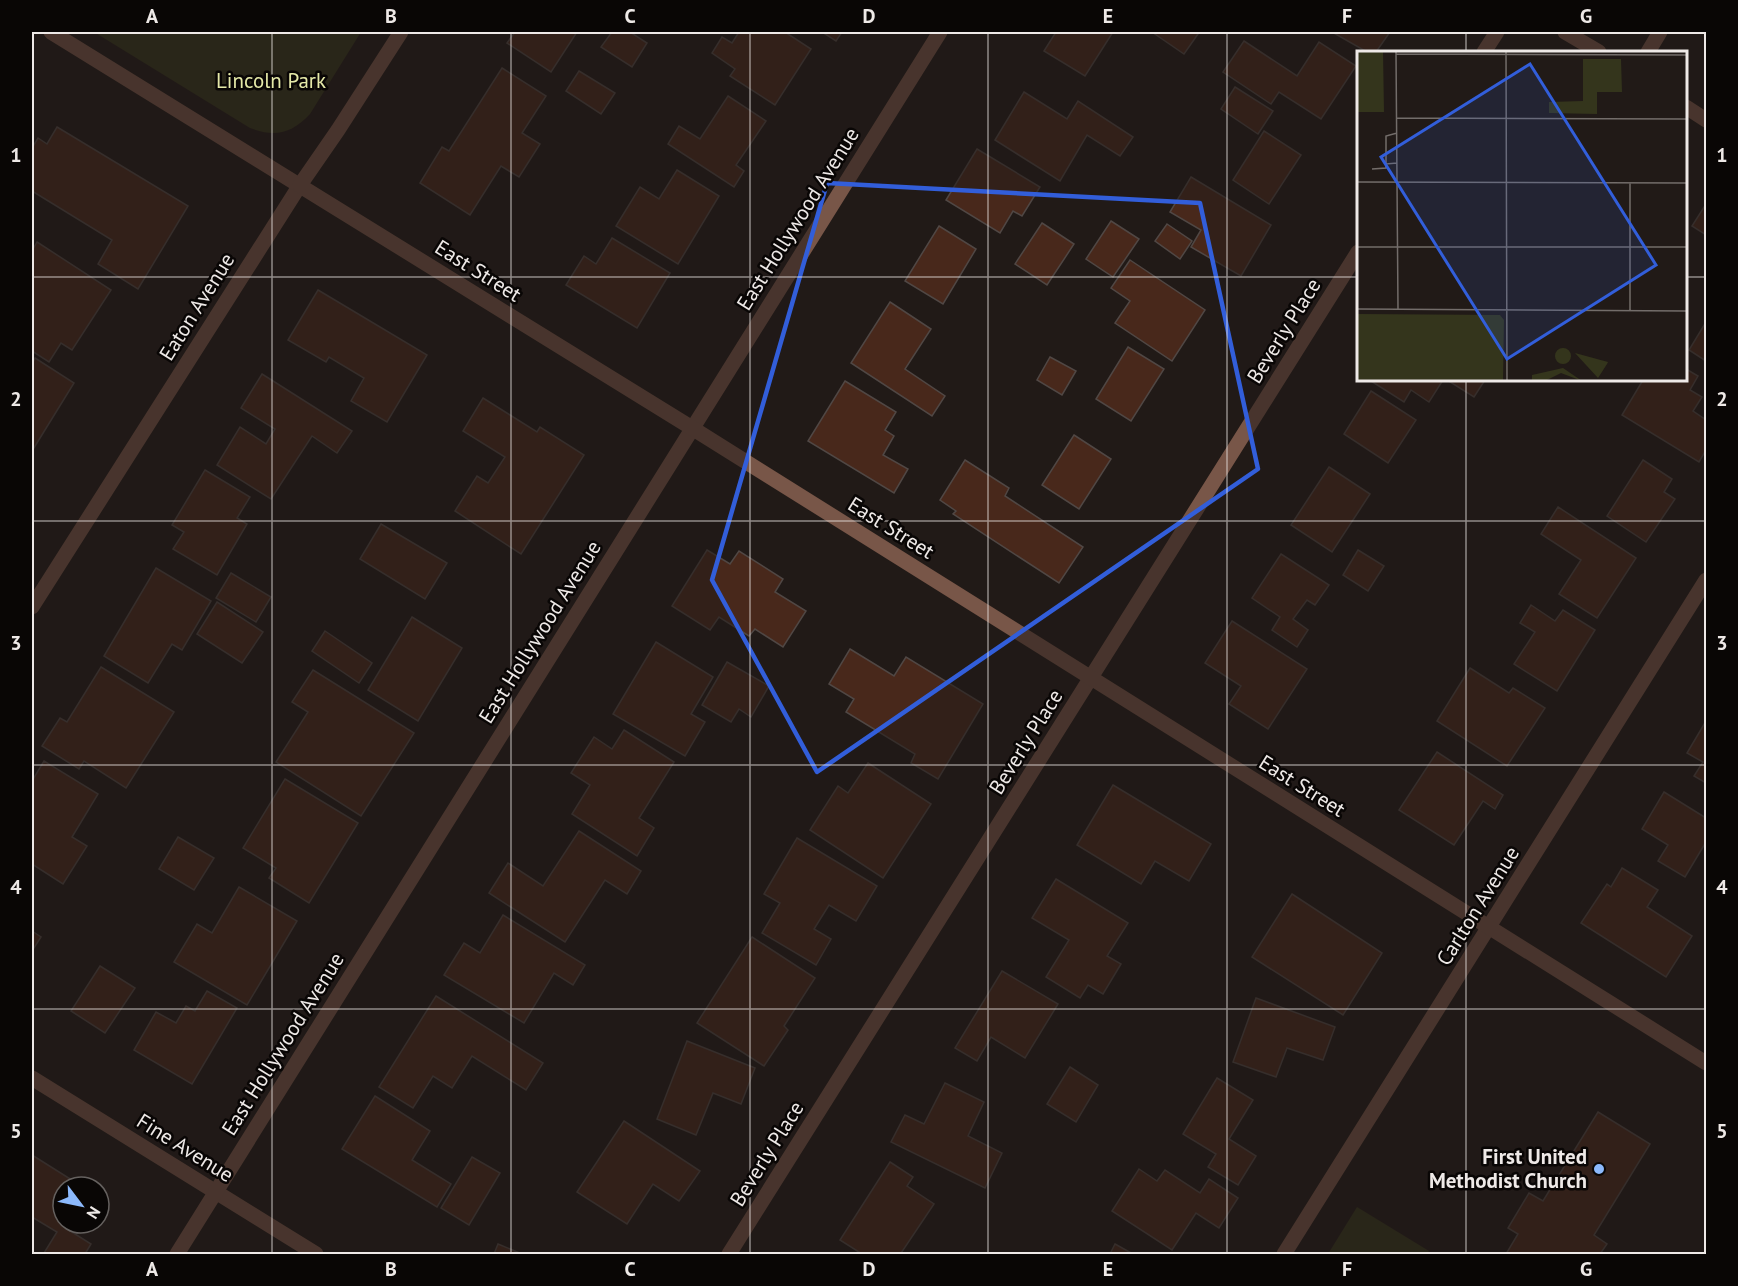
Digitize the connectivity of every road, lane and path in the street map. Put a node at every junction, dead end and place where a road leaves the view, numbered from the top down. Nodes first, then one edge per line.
1 (51, 32) edge
2 (401, 32) edge
3 (940, 32) edge
4 (1497, 32) edge
5 (1565, 32) edge
6 (1660, 32) edge
7 (1485, 51) edge
8 (1597, 51) edge
9 (1649, 51) edge
10 (1687, 108) edge
11 (1707, 120) edge
12 (300, 185) junction
13 (1357, 255) edge
14 (692, 428) junction
15 (1707, 580) edge
16 (32, 607) edge
17 (1091, 678) junction
18 (1489, 928) junction
19 (1707, 1063) edge
20 (32, 1078) edge
21 (216, 1192) junction
22 (177, 1254) edge
23 (316, 1254) edge
24 (729, 1254) edge
25 (1284, 1254) edge

1 - 12 street, East Street
2 - 12 street, Eaton Avenue
3 - 14 street, East Hollywood Avenue
4 - 7 street
5 - 8 street
6 - 9 street
10 - 11 street
12 - 14 street, East Street
12 - 16 street, Eaton Avenue
13 - 17 street, Beverly Place
14 - 17 street, East Street
14 - 21 street, East Hollywood Avenue
15 - 18 street, Carlton Avenue
17 - 18 street, East Street
17 - 24 street, Beverly Place
18 - 19 street, East Street
18 - 25 street, Carlton Avenue
20 - 21 street, Fine Avenue
21 - 22 street, East Hollywood Avenue
21 - 23 street, Fine Avenue

